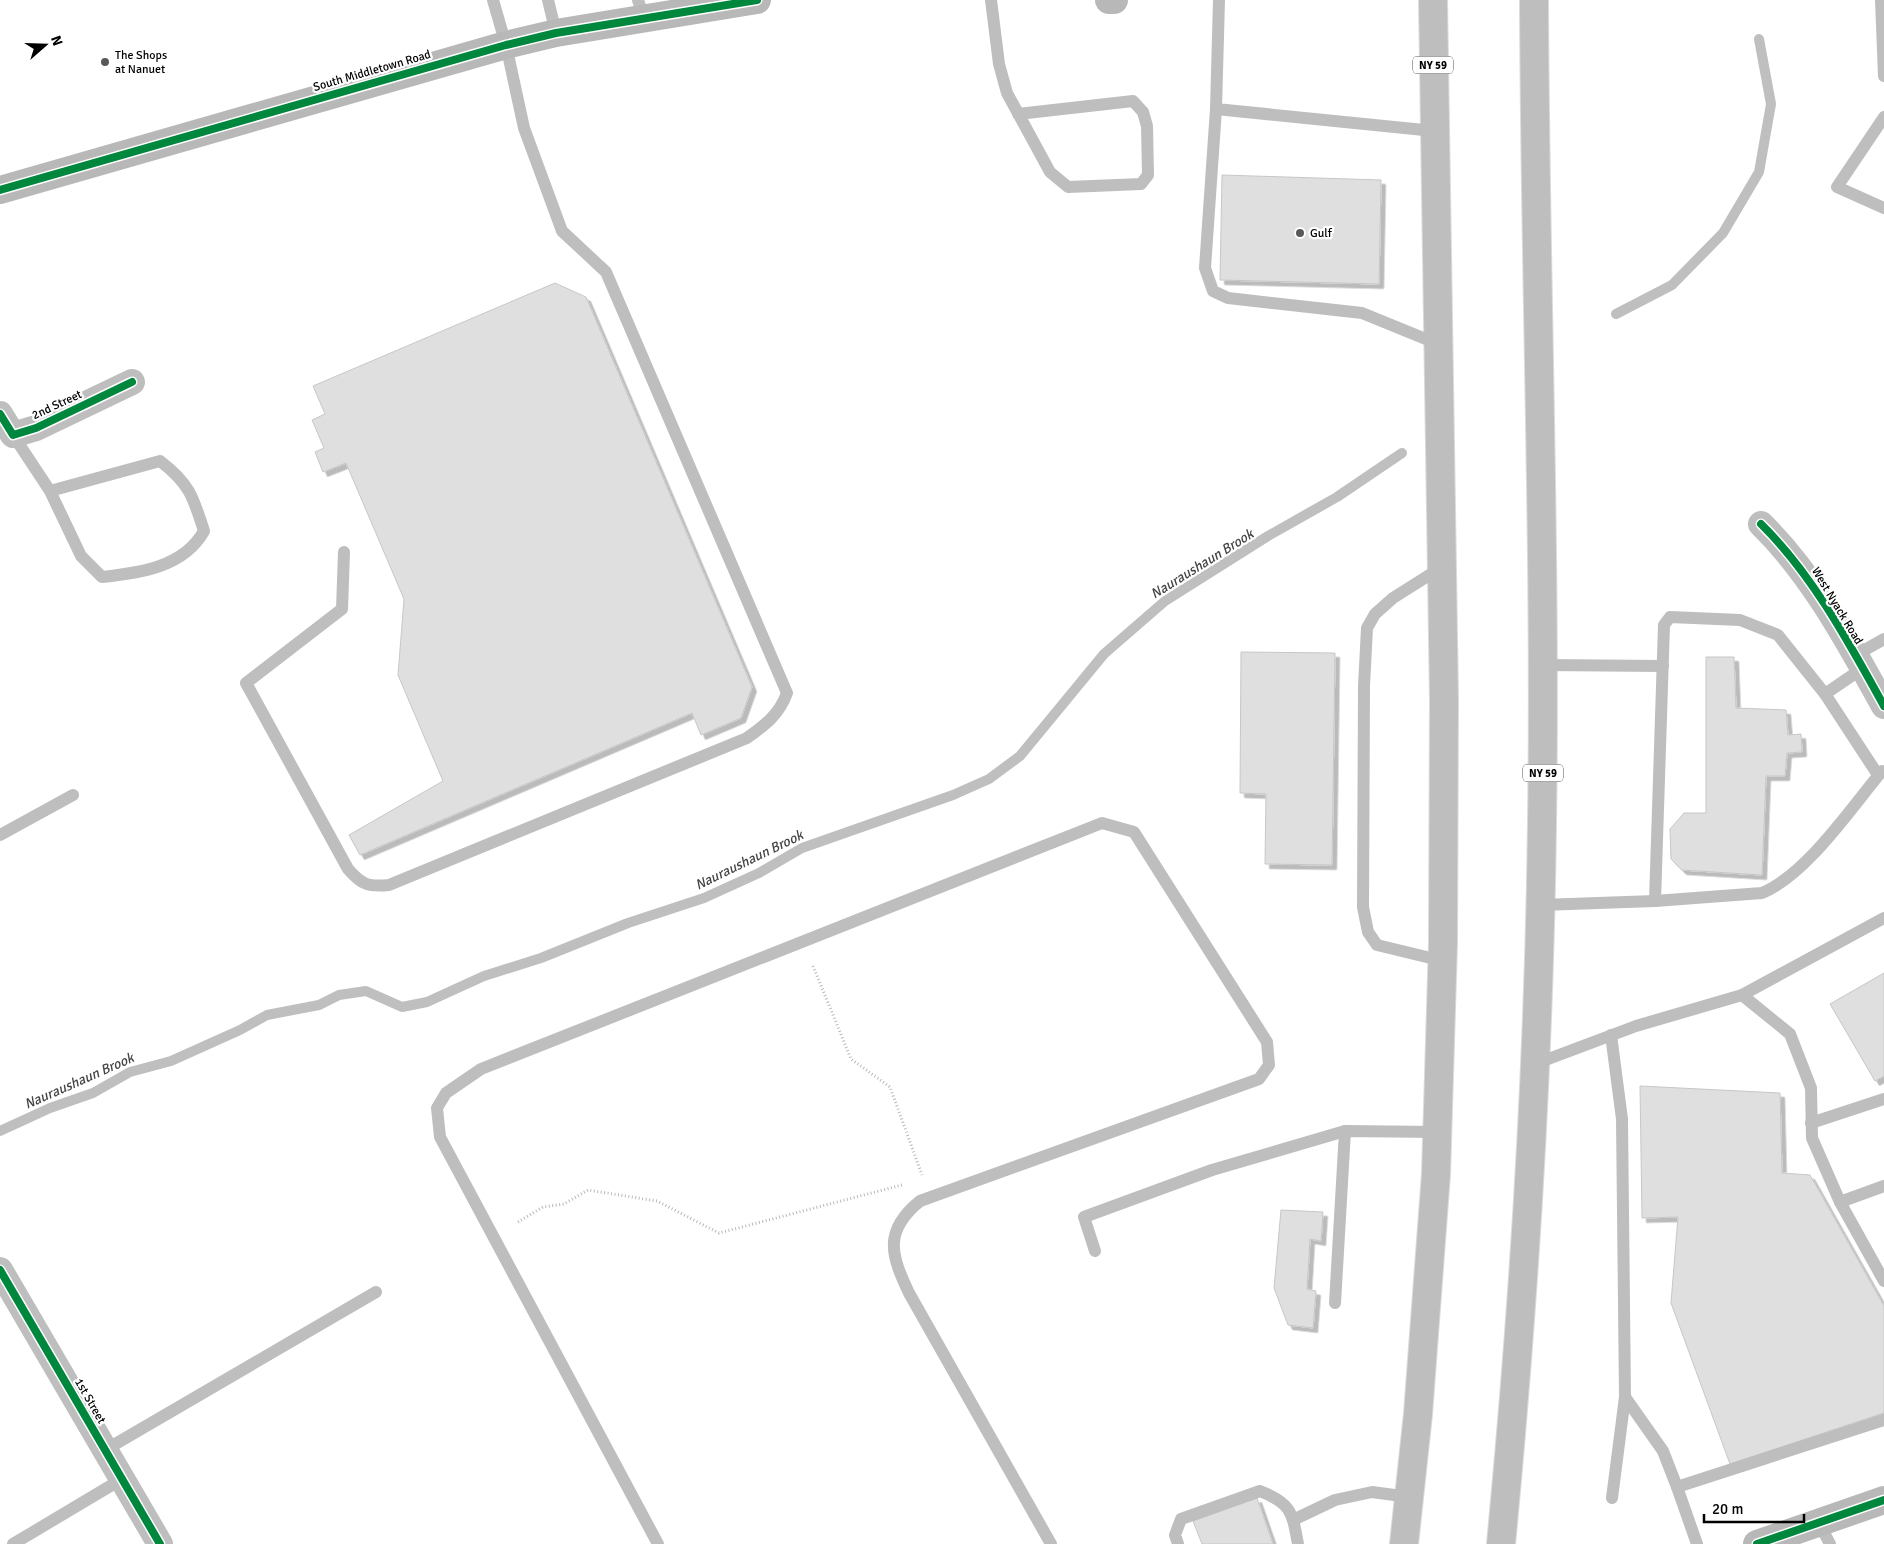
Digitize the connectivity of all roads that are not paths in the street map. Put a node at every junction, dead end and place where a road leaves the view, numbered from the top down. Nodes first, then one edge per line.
1 (493, 0) edge
2 (548, 0) edge
3 (750, 0) edge
4 (991, 0) edge
5 (1109, 0) edge
6 (1114, 0) edge
7 (1219, 0) edge
8 (1433, 0) edge
9 (1534, 0) edge
10 (1881, 0) edge
11 (641, 9) edge
12 (556, 34) junction
13 (506, 44) junction
14 (1884, 76) edge
15 (1216, 109) junction
16 (1018, 114) junction
17 (1884, 118) edge
18 (1434, 131) junction
19 (0, 190) edge
20 (1884, 208) edge
21 (1438, 344) junction
22 (132, 382) dead end
23 (6, 425) edge
24 (50, 491) junction
25 (1761, 524) dead end
26 (344, 552) dead end
27 (1442, 567) junction
28 (1884, 638) edge
29 (1858, 662) junction
30 (1543, 665) junction
31 (1663, 666) junction
32 (1825, 694) junction
33 (1884, 706) edge
34 (1881, 772) edge
35 (73, 795) dead end
36 (0, 835) edge
37 (1655, 901) junction
38 (1541, 905) junction
39 (1884, 918) edge
40 (1443, 961) junction
41 (1742, 994) junction
42 (1611, 1035) junction
43 (1536, 1064) junction
44 (1884, 1099) edge
45 (1811, 1123) junction
46 (1345, 1131) junction
47 (1438, 1132) junction
48 (1884, 1186) edge
49 (1840, 1202) junction
50 (1095, 1251) dead end
51 (0, 1270) edge
52 (1884, 1281) edge
53 (376, 1292) dead end
54 (1335, 1303) dead end
55 (1625, 1397) junction
56 (1884, 1420) edge
57 (105, 1450) junction
58 (122, 1478) junction
59 (1677, 1487) junction
60 (1410, 1497) junction
61 (1612, 1498) dead end
62 (1884, 1500) edge
63 (1293, 1520) junction
64 (1824, 1533) edge
65 (13, 1544) edge
66 (160, 1544) edge
67 (658, 1544) edge
68 (1051, 1544) edge
69 (1178, 1544) edge
70 (1298, 1544) edge
71 (1404, 1544) edge
72 (1500, 1544) edge
73 (1697, 1544) edge
74 (1757, 1544) edge

1 - 13 lane
2 - 12 lane
3 - 11 street, South Middletown Road
4 - 16 lane
5 - 6 street
7 - 15 lane
8 - 18 main road, NY 59
9 - 30 main road, NY 59
10 - 14 lane
11 - 12 street, South Middletown Road
12 - 13 street, South Middletown Road
13 - 19 street, South Middletown Road
13 - 26 lane
15 - 18 lane
15 - 21 lane
16 - 16 lane
17 - 20 lane
18 - 21 main road, NY 59
21 - 27 main road, NY 59
22 - 23 street, 2nd Street
23 - 24 lane
24 - 24 lane
25 - 29 street, West Nyack Road
27 - 40 main road, NY 59
27 - 40 lane
28 - 29 lane
29 - 32 lane
29 - 33 street, West Nyack Road
30 - 31 lane
30 - 38 main road, NY 59
31 - 32 lane
31 - 37 lane
32 - 34 lane
34 - 37 lane
35 - 36 lane
37 - 38 lane
38 - 43 main road, NY 59
39 - 41 lane
40 - 47 main road, NY 59
41 - 42 lane
41 - 45 lane
42 - 43 lane
42 - 55 lane
43 - 72 main road, NY 59
44 - 45 lane
45 - 49 lane
46 - 47 lane
46 - 50 lane
46 - 54 lane
47 - 60 main road, NY 59
48 - 49 lane
49 - 52 lane
51 - 57 street, 1st Street
53 - 57 lane
55 - 59 lane
55 - 61 lane
56 - 59 lane
57 - 58 street, 1st Street
58 - 65 lane
58 - 66 street, 1st Street
59 - 73 lane
60 - 63 lane
60 - 71 main road, NY 59
62 - 64 street
63 - 69 lane
63 - 70 lane
64 - 74 street
67 - 68 lane

